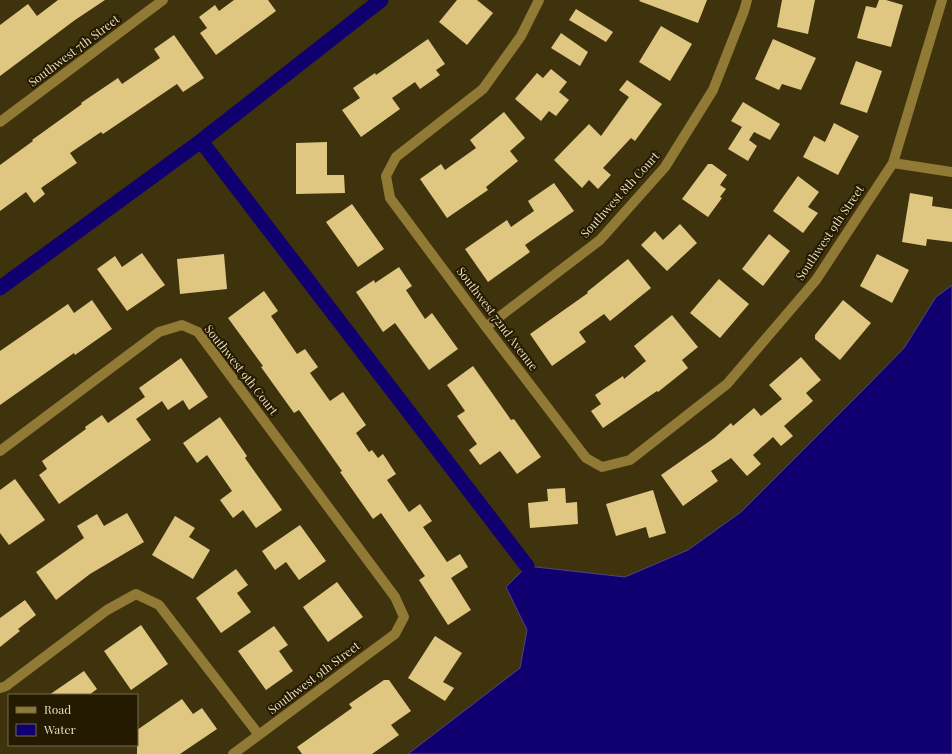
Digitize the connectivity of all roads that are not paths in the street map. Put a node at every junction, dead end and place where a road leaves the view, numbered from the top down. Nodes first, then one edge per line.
1 (163, 0) edge
2 (539, 0) edge
3 (747, 0) edge
4 (942, 0) edge
5 (0, 122) edge
6 (893, 163) junction
7 (952, 172) edge
8 (486, 327) junction
9 (0, 451) edge
10 (602, 467) joint
11 (404, 618) joint
12 (0, 688) edge
13 (259, 735) junction
14 (234, 754) edge

1 - 5 street, Southwest 7th Street
2 - 8 street, Southwest 72nd Avenue
3 - 8 street, Southwest 8th Court
4 - 6 street, Southwest 9th Street
6 - 7 street
6 - 10 street, Southwest 9th Street
8 - 10 street, Southwest 72nd Avenue
9 - 11 street, Southwest 9th Court
11 - 13 street, Southwest 9th Street
12 - 13 street
13 - 14 street, Southwest 9th Street

